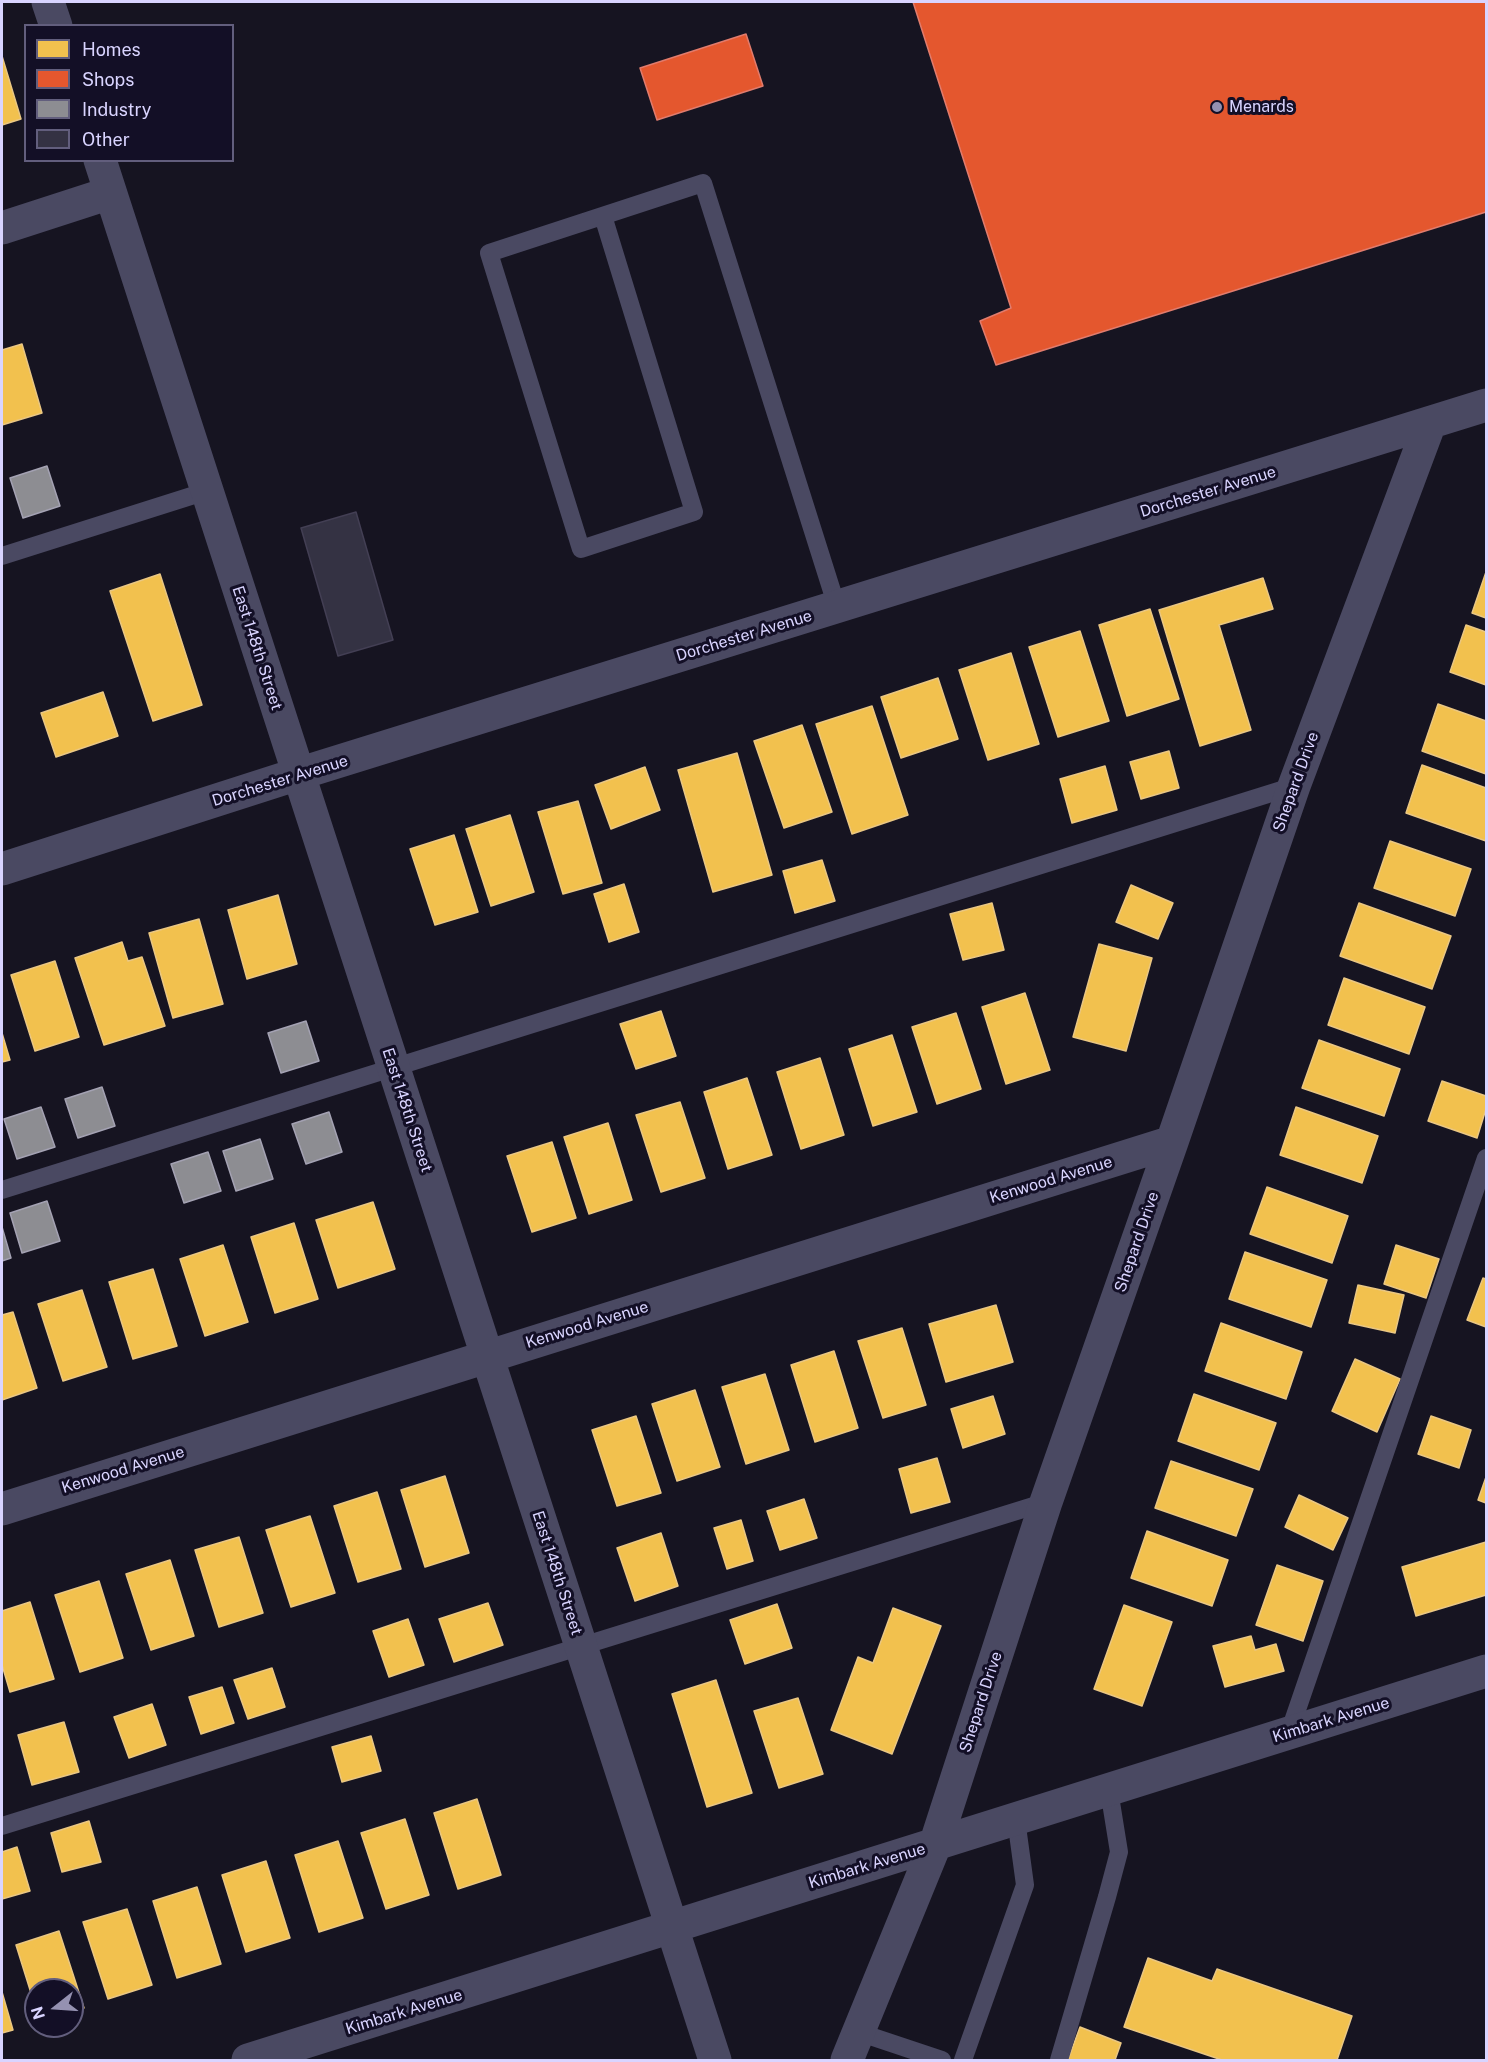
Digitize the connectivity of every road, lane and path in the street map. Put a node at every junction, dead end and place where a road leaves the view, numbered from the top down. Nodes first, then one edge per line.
1 (48, 2) edge
2 (55, 24) edge
3 (101, 162) edge
4 (110, 193) junction
5 (603, 216) junction
6 (2, 228) edge
7 (1486, 405) edge
8 (1430, 423) junction
9 (207, 491) junction
10 (2, 556) edge
11 (837, 607) junction
12 (298, 774) junction
13 (1294, 786) junction
14 (2, 869) edge
15 (393, 1066) junction
16 (1172, 1142) junction
17 (1486, 1158) edge
18 (2, 1190) edge
19 (486, 1356) junction
20 (1046, 1502) junction
21 (2, 1509) edge
22 (581, 1646) junction
23 (1486, 1671) edge
24 (1289, 1733) junction
25 (1109, 1790) junction
26 (1016, 1819) junction
27 (2, 1826) edge
28 (934, 1845) junction
29 (672, 1927) junction
30 (853, 2046) edge
31 (248, 2061) edge
32 (715, 2061) edge
33 (942, 2061) edge
34 (963, 2061) edge
35 (1059, 2061) edge

1 - 2 street
3 - 4 street, East 148th Street
4 - 6 street
4 - 9 street, East 148th Street
5 - 5 lane
5 - 11 lane
7 - 8 street, Dorchester Avenue
8 - 11 street, Dorchester Avenue
8 - 13 street, Shepard Drive
9 - 10 lane
9 - 12 street, East 148th Street
11 - 12 street, Dorchester Avenue
12 - 14 street, Dorchester Avenue
12 - 15 street, East 148th Street
13 - 15 lane
13 - 16 street, Shepard Drive
15 - 18 lane
15 - 19 street, East 148th Street
16 - 19 street, Kenwood Avenue
16 - 20 street, Shepard Drive
17 - 24 lane
19 - 21 street, Kenwood Avenue
19 - 22 street, East 148th Street
20 - 22 lane
20 - 28 street, Shepard Drive
22 - 27 lane
22 - 29 street, East 148th Street
23 - 24 street, Kimbark Avenue
24 - 25 street, Kimbark Avenue
25 - 26 street, Kimbark Avenue
25 - 35 lane
26 - 28 street, Kimbark Avenue
26 - 34 lane
28 - 29 street, Kimbark Avenue
28 - 30 street, Shepard Drive
29 - 31 street, Kimbark Avenue
29 - 32 street, East 148th Street
30 - 33 lane

